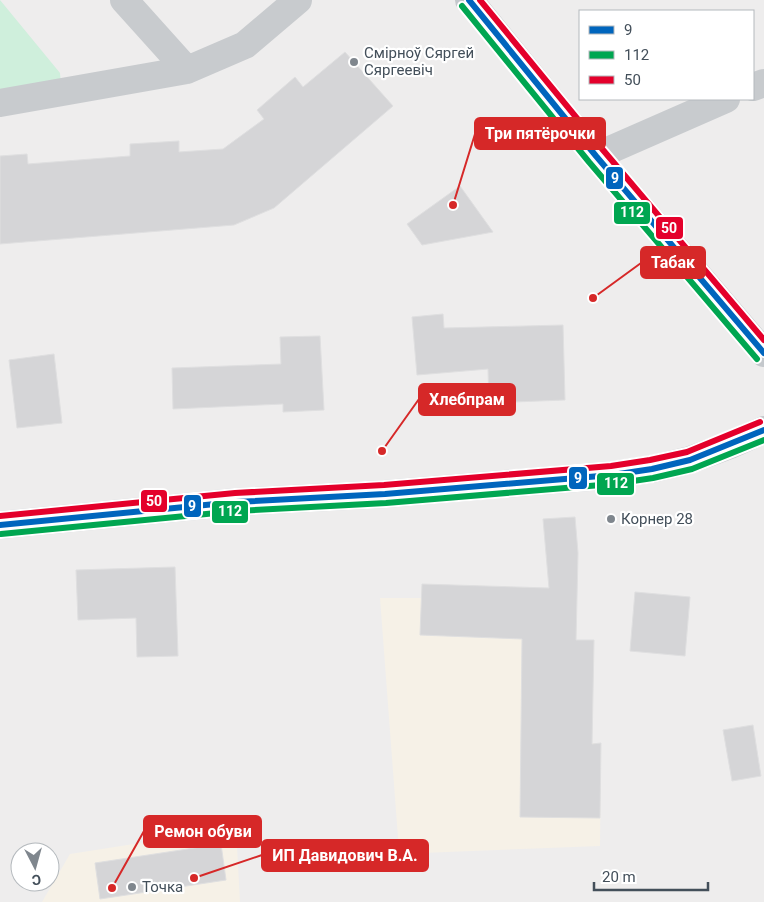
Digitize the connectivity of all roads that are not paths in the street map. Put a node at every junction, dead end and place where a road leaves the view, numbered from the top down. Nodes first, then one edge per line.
1 (124, 0) edge
2 (298, 0) edge
3 (469, 0) edge
4 (187, 70) junction
5 (724, 100) edge
6 (0, 103) edge
7 (596, 156) junction
8 (764, 353) edge
9 (764, 430) edge
10 (0, 525) edge

1 - 4 street
2 - 4 street
3 - 7 main road
4 - 6 street
5 - 7 street
7 - 8 main road
9 - 10 main road

